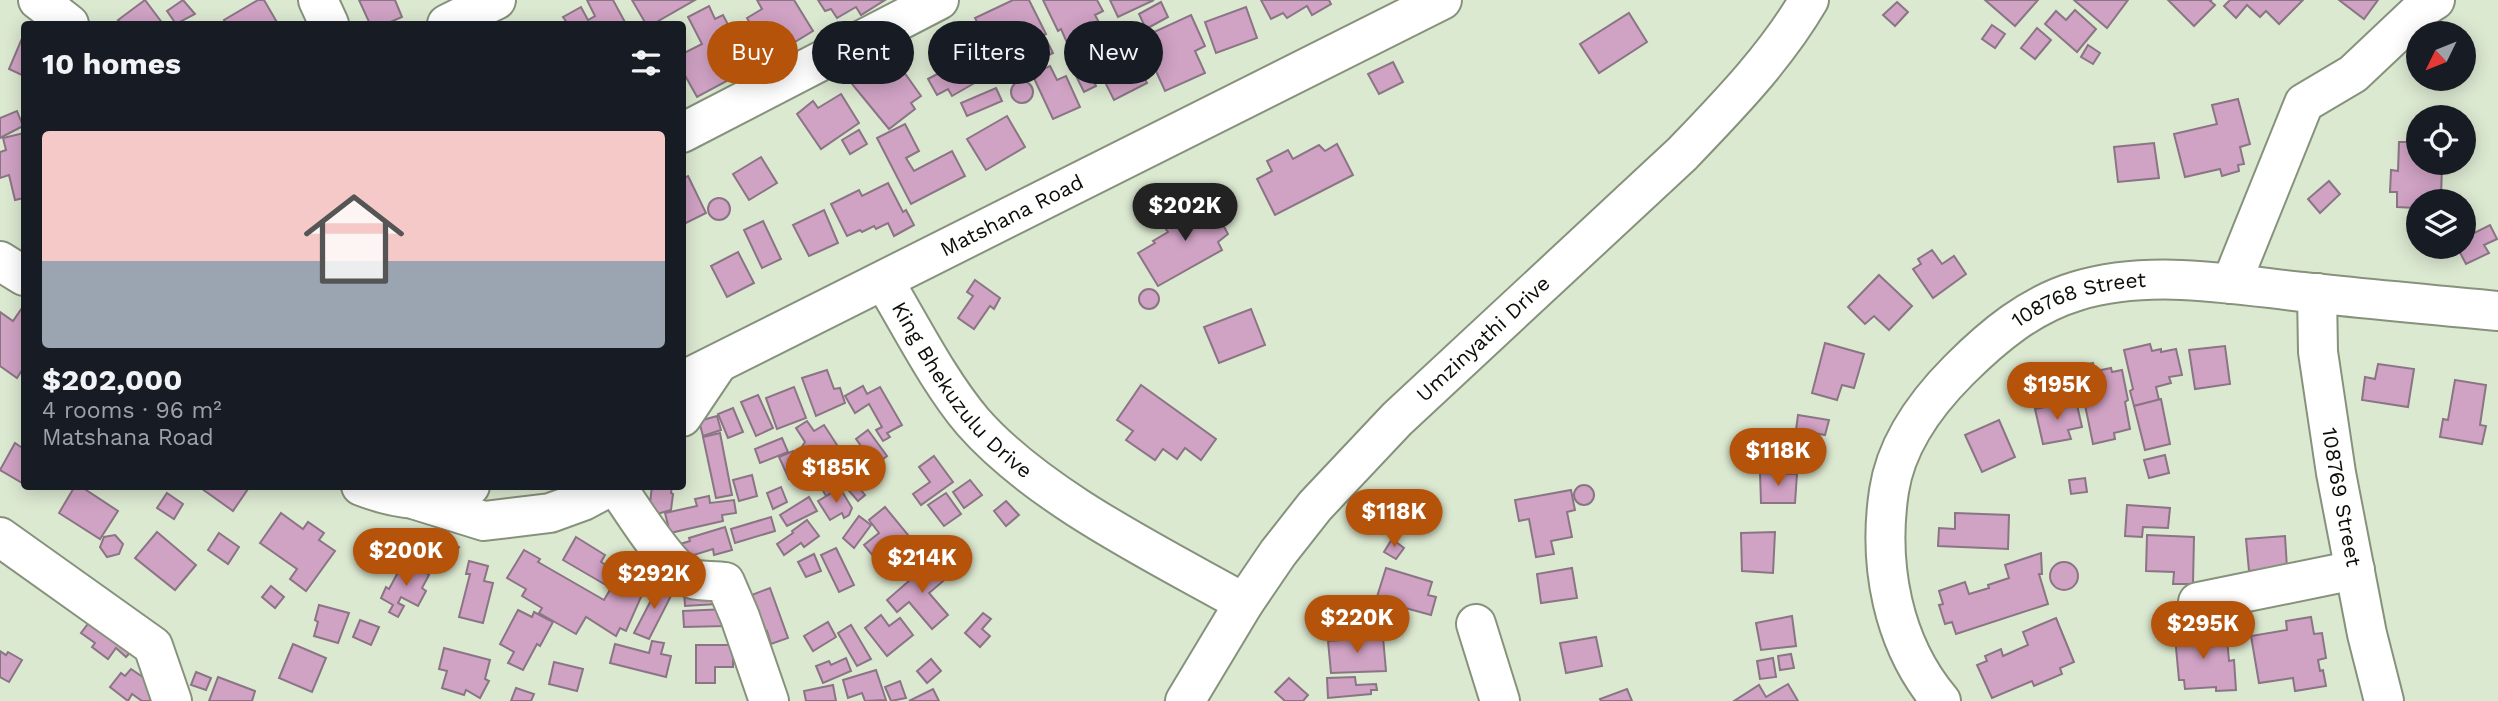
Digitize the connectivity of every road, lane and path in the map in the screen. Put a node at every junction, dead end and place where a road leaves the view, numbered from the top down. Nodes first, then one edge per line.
1 (38, 0) edge
2 (318, 0) edge
3 (496, 0) edge
4 (939, 0) edge
5 (1443, 0) edge
6 (1810, 0) edge
7 (2435, 0) edge
8 (456, 15) edge
9 (65, 21) edge
10 (328, 21) edge
11 (686, 131) edge
12 (21, 245) edge
13 (0, 258) edge
14 (21, 274) edge
15 (884, 281) junction
16 (2231, 284) junction
17 (2317, 293) junction
18 (2498, 311) edge
19 (719, 363) junction
20 (686, 379) edge
21 (686, 410) edge
22 (373, 490) edge
23 (459, 490) edge
24 (606, 490) edge
25 (617, 490) edge
26 (415, 500) junction
27 (0, 537) edge
28 (2355, 570) junction
29 (2198, 602) dead end
30 (1244, 603) junction
31 (1476, 624) dead end
32 (172, 701) edge
33 (769, 701) edge
34 (1185, 701) edge
35 (1500, 701) edge
36 (1941, 701) edge
37 (2384, 701) edge

1 - 9 street
2 - 10 street
3 - 8 street
4 - 11 street
5 - 15 street, Matshana Road
6 - 30 street, Umzinyathi Drive
7 - 16 street
12 - 13 street
13 - 14 street
15 - 19 street, King Bhekuzulu Drive
15 - 30 street, King Bhekuzulu Drive
16 - 17 street, 108768 Street
16 - 36 street, 108768 Street
17 - 18 street, 108768 Street
17 - 28 street, 108769 Street
19 - 20 street, King Bhekuzulu Drive
19 - 21 street
22 - 26 street
23 - 26 street
24 - 26 street
25 - 33 street
27 - 32 street
28 - 29 street
28 - 37 street, 108769 Street
30 - 34 street, Umzinyathi Drive
31 - 35 street

